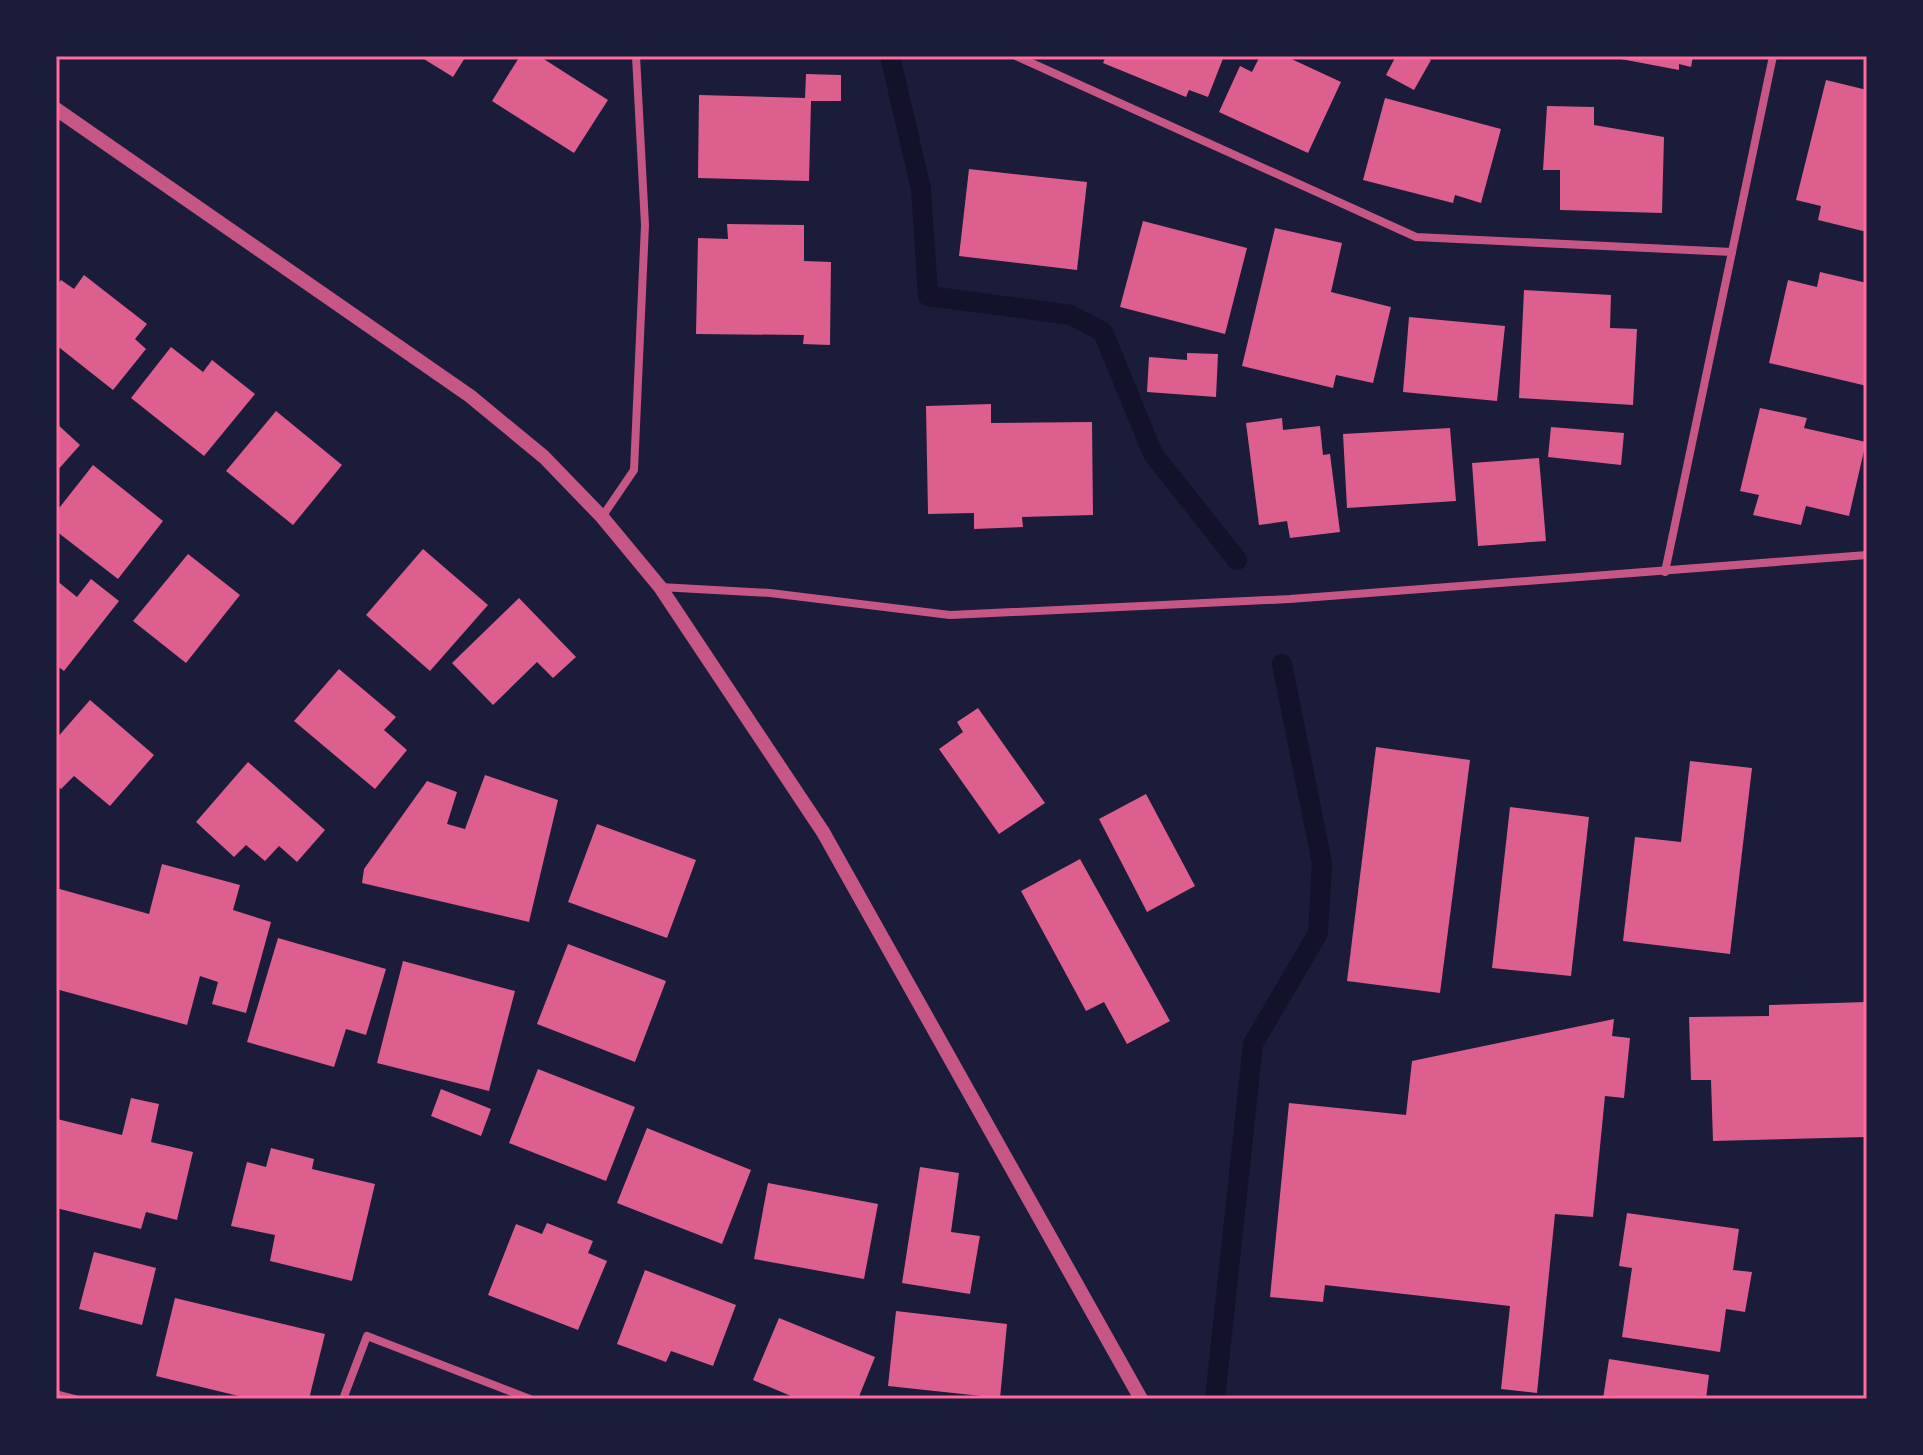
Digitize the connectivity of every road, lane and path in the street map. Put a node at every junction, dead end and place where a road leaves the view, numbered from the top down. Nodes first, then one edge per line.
1 (636, 56) edge
2 (1016, 56) edge
3 (1773, 56) edge
4 (56, 109) edge
5 (1732, 252) junction
6 (602, 517) junction
7 (1867, 555) edge
8 (1665, 572) junction
9 (660, 587) junction
10 (56, 1394) edge
11 (75, 1399) edge
12 (343, 1399) edge
13 (530, 1399) edge
14 (1141, 1399) edge

1 - 6 street
2 - 5 street
3 - 5 street
4 - 6 street
5 - 8 street
6 - 9 street
7 - 8 street
8 - 9 street
9 - 14 street
10 - 11 street
12 - 13 street

